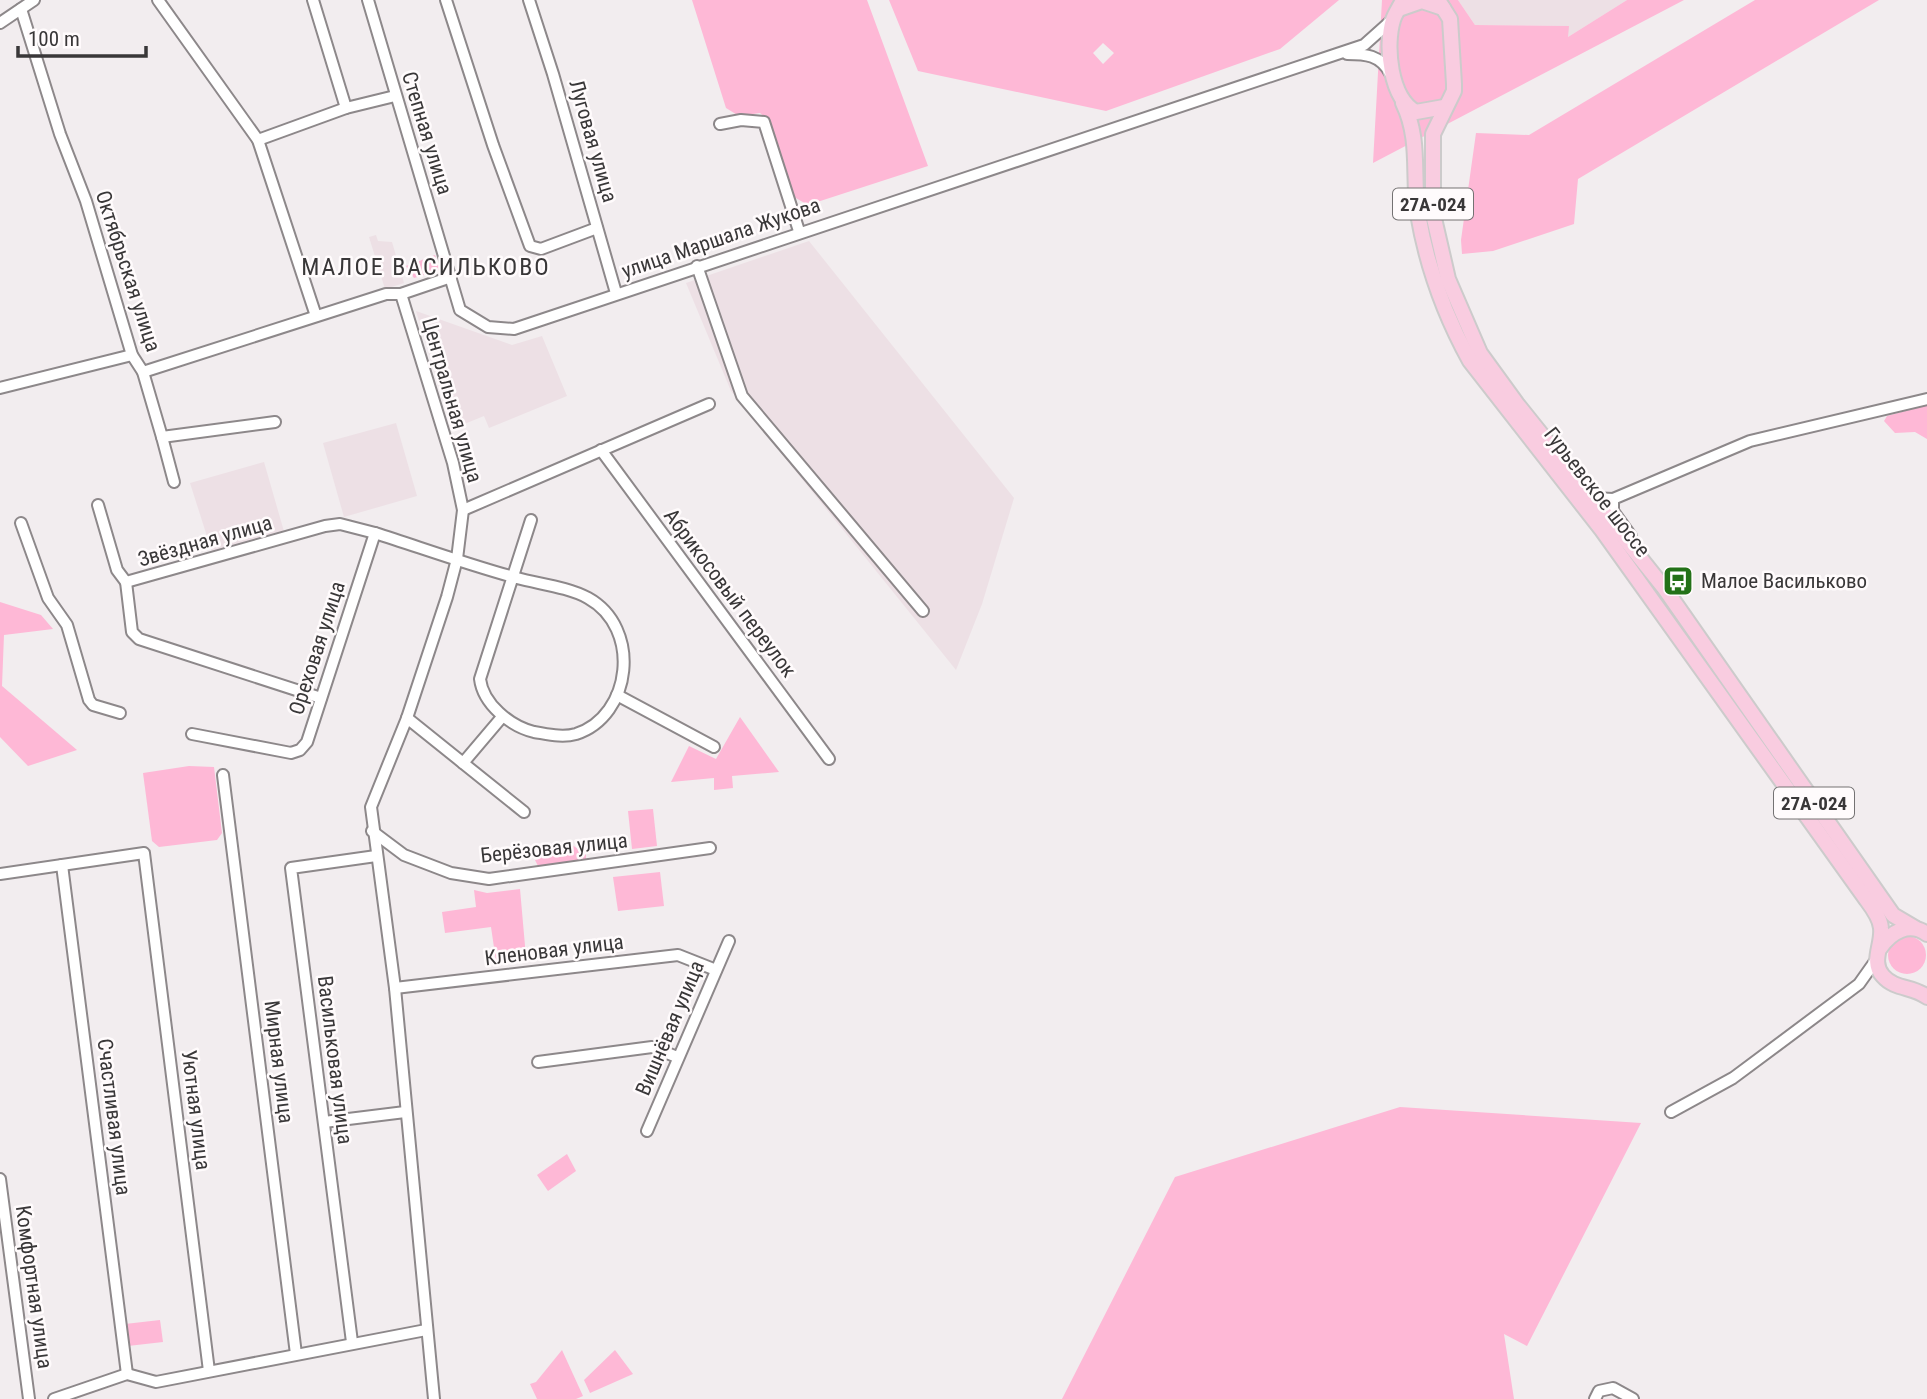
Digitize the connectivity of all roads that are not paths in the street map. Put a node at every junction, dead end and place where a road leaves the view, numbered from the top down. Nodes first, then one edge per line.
1 (34, 0) edge
2 (158, 0) edge
3 (313, 0) edge
4 (368, 0) edge
5 (446, 0) edge
6 (529, 0) edge
7 (1440, 4) edge
8 (1399, 8) edge
9 (21, 9) junction
10 (0, 23) edge
11 (1338, 54) junction
12 (1394, 83) junction
13 (394, 96) junction
14 (1403, 103) junction
15 (1444, 107) junction
16 (346, 108) junction
17 (720, 124) dead end
18 (258, 140) junction
19 (597, 228) junction
20 (799, 231) junction
21 (697, 266) junction
22 (451, 277) junction
23 (616, 293) junction
24 (401, 294) junction
25 (316, 316) junction
26 (132, 355) junction
27 (143, 372) junction
28 (0, 388) edge
29 (1927, 399) edge
30 (709, 404) dead end
31 (275, 422) dead end
32 (162, 437) junction
33 (601, 450) junction
34 (174, 482) dead end
35 (1594, 498) junction
36 (1613, 499) junction
37 (98, 505) dead end
38 (463, 510) junction
39 (531, 520) dead end
40 (21, 523) dead end
41 (375, 533) junction
42 (457, 559) junction
43 (1649, 568) junction
44 (513, 578) junction
45 (126, 582) junction
46 (923, 611) dead end
47 (617, 695) junction
48 (321, 698) junction
49 (120, 713) dead end
50 (502, 717) junction
51 (407, 718) junction
52 (192, 734) dead end
53 (714, 747) dead end
54 (829, 759) dead end
55 (463, 763) junction
56 (223, 775) dead end
57 (524, 811) dead end
58 (372, 831) junction
59 (710, 848) dead end
60 (376, 856) junction
61 (62, 865) junction
62 (0, 874) edge
63 (1923, 931) edge
64 (729, 941) dead end
65 (1878, 953) junction
66 (716, 970) junction
67 (1884, 977) junction
68 (1927, 982) edge
69 (1858, 984) junction
70 (395, 988) junction
71 (1909, 989) junction
72 (1927, 997) edge
73 (677, 1057) junction
74 (538, 1062) dead end
75 (405, 1112) junction
76 (1671, 1112) dead end
77 (324, 1122) junction
78 (647, 1131) dead end
79 (0, 1179) edge
80 (426, 1330) junction
81 (352, 1342) junction
82 (296, 1354) junction
83 (209, 1371) junction
84 (127, 1374) junction
85 (29, 1399) edge
86 (54, 1399) edge
87 (434, 1399) edge
88 (1595, 1399) edge
89 (1633, 1399) edge

1 - 9 street
2 - 18 street
3 - 16 street
4 - 13 street, Степная улица
5 - 19 street
6 - 19 street, Луговая улица
7 - 8 main road, 27А-024
7 - 15 main road, 27А-024
8 - 11 street, улица Маршала Жукова
8 - 12 main road, 27А-024
9 - 10 street
9 - 26 street, Октябрьская улица
11 - 12 street, улица Маршала Жукова
11 - 20 street, улица Маршала Жукова
12 - 14 main road, 27А-024
13 - 16 street
13 - 22 street, Степная улица
14 - 15 main road
14 - 65 main road, Гурьевское шоссе / 27А-024
15 - 35 main road, Гурьевское шоссе / 27А-024
16 - 18 street
17 - 20 street
18 - 25 street
19 - 23 street, Луговая улица
20 - 21 street, улица Маршала Жукова
21 - 23 street, улица Маршала Жукова
21 - 46 street
22 - 23 street, улица Маршала Жукова
22 - 24 street
24 - 25 street
24 - 38 street, Центральная улица
25 - 27 street
26 - 27 street, Октябрьская улица
26 - 28 street
27 - 32 street, Октябрьская улица
29 - 36 street
30 - 33 street
31 - 32 street
32 - 34 street
33 - 38 street
33 - 54 street, Абрикосовый переулок
35 - 36 street
35 - 43 main road, Гурьевское шоссе / 27А-024
36 - 43 street
37 - 45 street, Звёздная улица
38 - 42 street, Центральная улица
39 - 44 street
40 - 49 street
41 - 42 street
41 - 45 street, Звёздная улица
41 - 48 street, Ореховая улица
42 - 44 street
42 - 51 street, Центральная улица
43 - 63 main road, Гурьевское шоссе / 27А-024
44 - 47 street
44 - 50 street
45 - 48 street
47 - 50 street
47 - 53 street
48 - 52 street, Ореховая улица
50 - 55 street
51 - 55 street
51 - 58 street, Центральная улица
55 - 57 street
56 - 82 street, Мирная улица
58 - 59 street, Берёзовая улица
58 - 60 street, Центральная улица
60 - 70 street, Центральная улица
60 - 77 street, Васильковая улица
61 - 62 street
61 - 83 street, Уютная улица
61 - 84 street, Счастливая улица
63 - 65 main road
64 - 66 street, Вишнёвая улица
65 - 67 main road, Гурьевское шоссе / 27А-024
65 - 69 street
66 - 70 street, Кленовая улица
66 - 73 street, Вишнёвая улица
67 - 69 street
67 - 71 main road
68 - 71 main road
69 - 76 street
70 - 75 street, Центральная улица
71 - 72 main road
73 - 74 street
73 - 78 street, Вишнёвая улица
75 - 77 street
75 - 80 street, Центральная улица
77 - 81 street, Васильковая улица
79 - 85 street, Комфортная улица
80 - 81 street
80 - 87 street, Центральная улица
81 - 82 street
82 - 83 street
83 - 84 street
84 - 86 street
88 - 89 street

